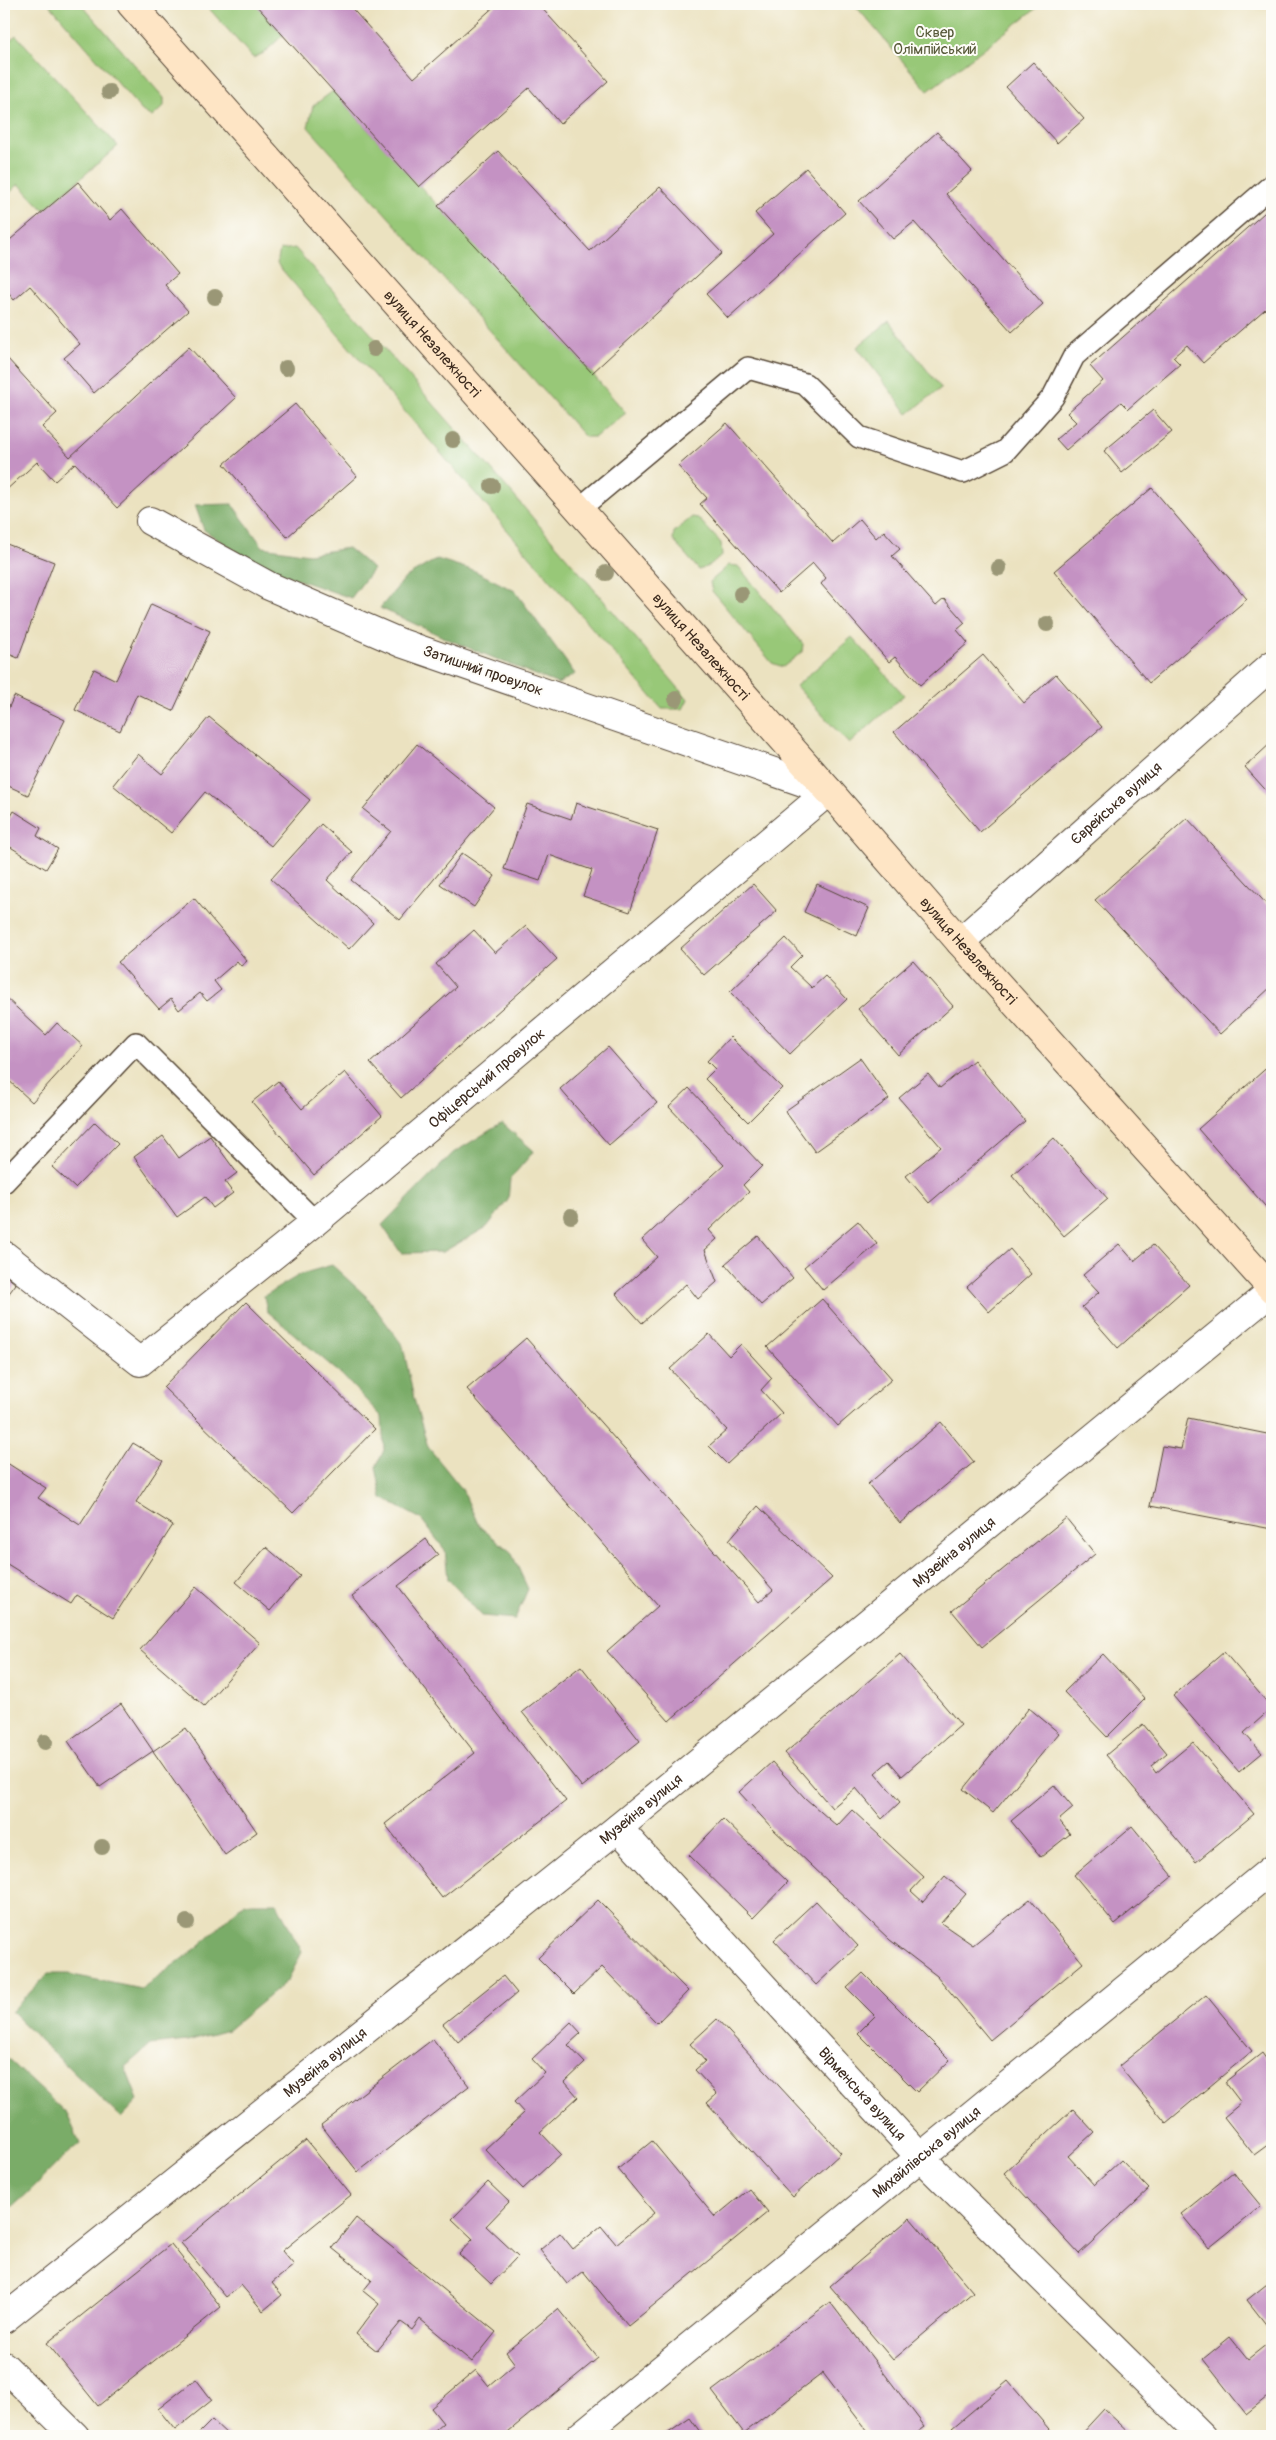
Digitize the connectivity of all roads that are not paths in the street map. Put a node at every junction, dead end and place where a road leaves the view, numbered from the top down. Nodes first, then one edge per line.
1 (131, 4) edge
2 (1272, 185) edge
3 (579, 509) junction
4 (150, 520) dead end
5 (1272, 665) edge
6 (830, 791) junction
7 (960, 942) junction
8 (4, 1182) edge
9 (314, 1222) junction
10 (4, 1255) edge
11 (1272, 1290) edge
12 (618, 1828) junction
13 (1272, 1869) edge
14 (921, 2158) junction
15 (4, 2319) edge
16 (4, 2366) edge
17 (75, 2436) edge
18 (580, 2436) edge
19 (1202, 2436) edge

1 - 3 street, вулиця Незалежності
2 - 3 lane
3 - 6 street, вулиця Незалежності
4 - 6 street, Затишний провулок
5 - 7 street, Єврейська вулиця
6 - 7 street, вулиця Незалежності
6 - 9 street, Офіцерський провулок
7 - 11 street, вулиця Незалежності
8 - 9 lane
9 - 10 street, Офіцерський провулок
11 - 12 street, Музейна вулиця
12 - 14 street, Вірменська вулиця
12 - 15 street, Музейна вулиця
13 - 14 street, Михайлівська вулиця
14 - 18 street, Михайлівська вулиця
14 - 19 street, Вірменська вулиця
16 - 17 street

